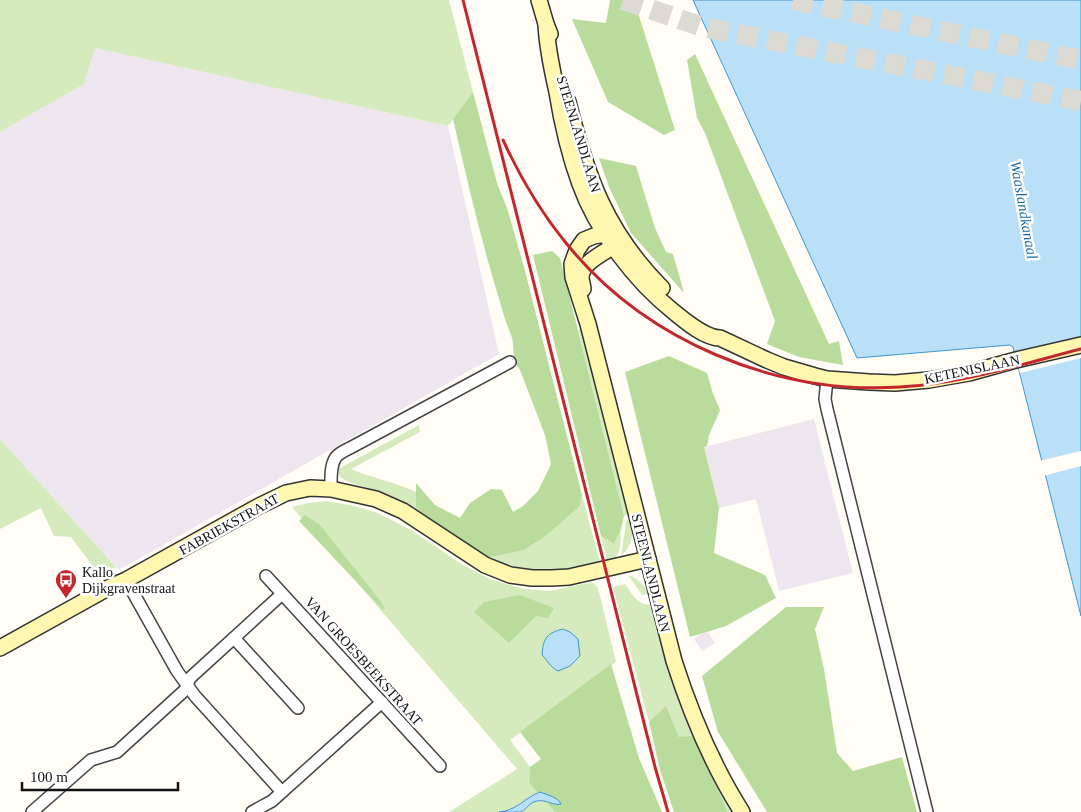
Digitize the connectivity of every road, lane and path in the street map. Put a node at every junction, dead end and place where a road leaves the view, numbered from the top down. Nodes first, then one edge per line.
1 (539, 0) edge
2 (613, 240) junction
3 (588, 324) junction
4 (1081, 345) edge
5 (510, 362) dead end
6 (827, 379) junction
7 (331, 489) junction
8 (648, 559) junction
9 (266, 576) dead end
10 (126, 580) junction
11 (282, 594) junction
12 (234, 638) junction
13 (0, 648) edge
14 (187, 684) junction
15 (382, 702) junction
16 (298, 708) dead end
17 (440, 766) dead end
18 (282, 792) junction
19 (32, 812) edge
20 (252, 812) edge
21 (742, 812) edge
22 (927, 812) edge

1 - 2 main road, STEENLANDLAAN
2 - 3 main road, STEENLANDLAAN
2 - 3 main road, STEENLANDLAAN
2 - 6 main road, KETENISLAAN
3 - 8 main road, STEENLANDLAAN
4 - 6 main road, KETENISLAAN
5 - 7 street
6 - 22 street
7 - 8 main road, FABRIEKSTRAAT
7 - 10 main road, FABRIEKSTRAAT
8 - 21 main road, STEENLANDLAAN
9 - 11 street, VAN GROESBEEKSTRAAT
10 - 13 main road, FABRIEKSTRAAT
10 - 14 street
11 - 12 street
11 - 15 street, VAN GROESBEEKSTRAAT
12 - 14 street
12 - 16 street
14 - 18 street
14 - 19 street
15 - 17 street, VAN GROESBEEKSTRAAT
15 - 18 street
18 - 20 street

